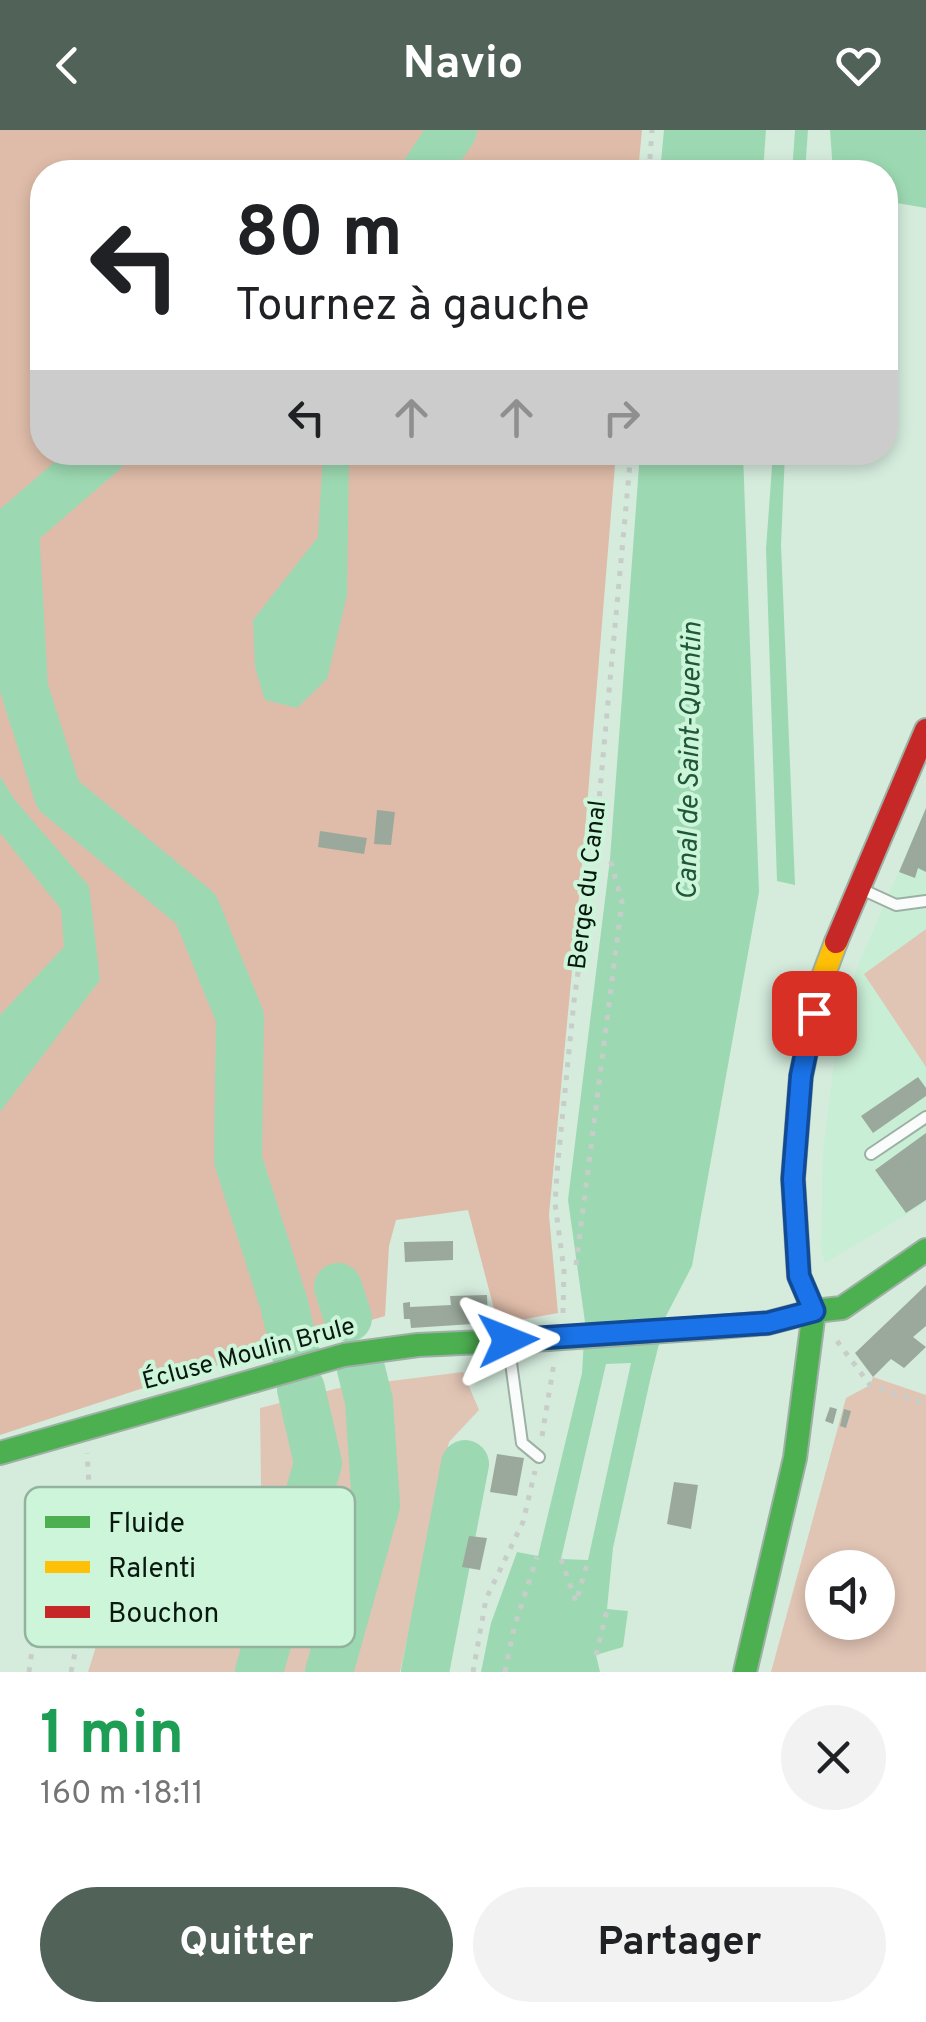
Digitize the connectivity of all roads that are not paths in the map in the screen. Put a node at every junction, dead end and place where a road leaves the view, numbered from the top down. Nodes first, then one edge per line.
1 (926, 730) edge
2 (858, 888) junction
3 (926, 901) edge
4 (926, 1117) edge
5 (871, 1154) dead end
6 (926, 1250) edge
7 (814, 1311) junction
8 (508, 1340) junction
9 (0, 1454) edge
10 (539, 1457) road end
11 (746, 1672) edge

1 - 2 street
2 - 3 lane
2 - 7 street
4 - 5 lane
6 - 7 street, Écluse Moulin Brule
7 - 8 street, Écluse Moulin Brule, bridge
7 - 11 street
8 - 9 street, Écluse Moulin Brule
8 - 10 lane

